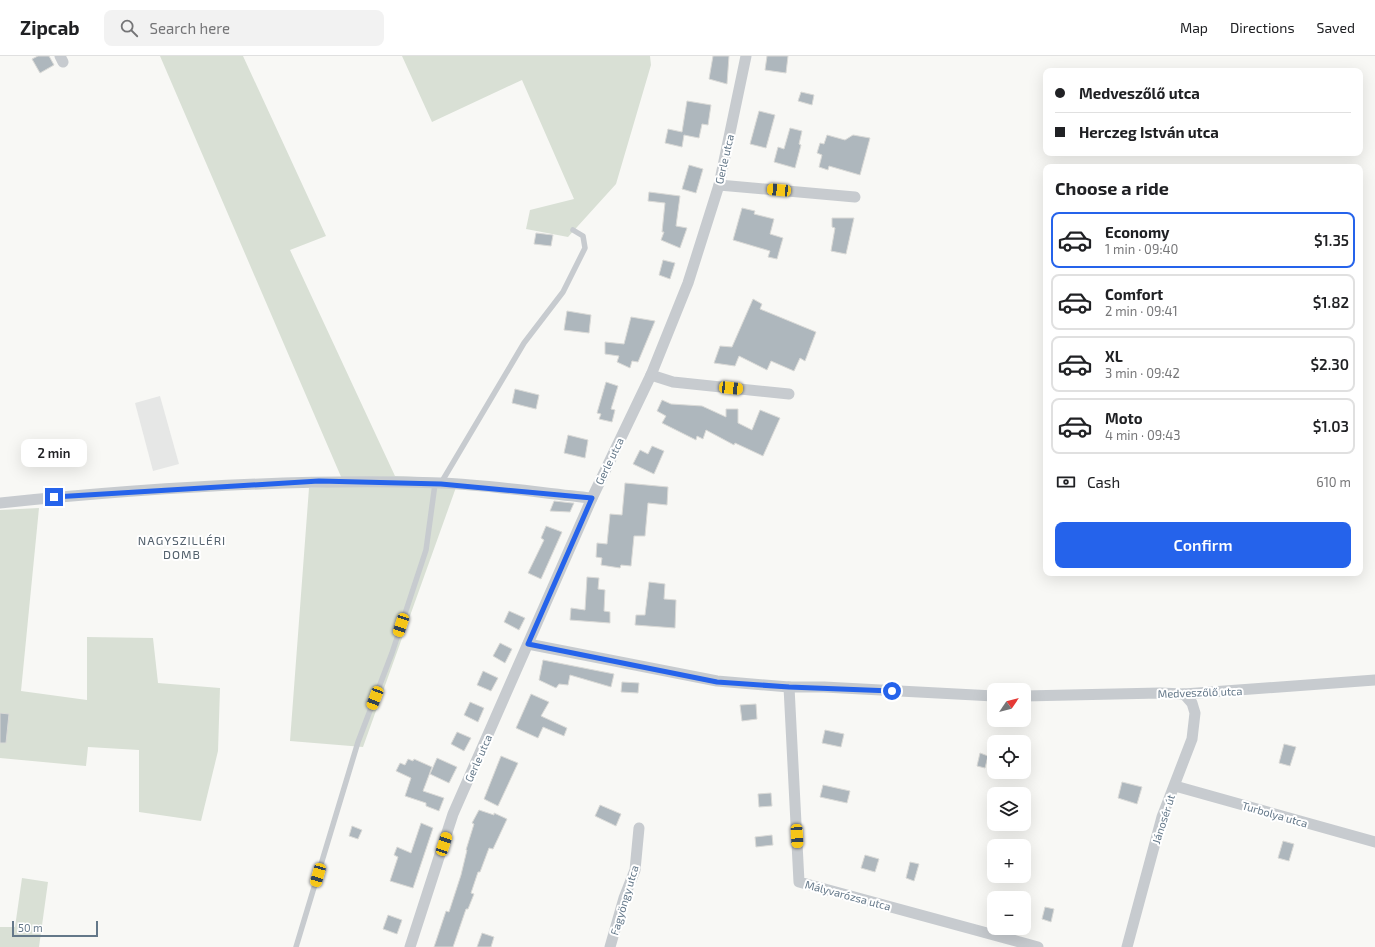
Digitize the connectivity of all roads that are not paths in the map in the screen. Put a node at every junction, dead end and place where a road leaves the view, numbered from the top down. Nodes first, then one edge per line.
1 (746, 56) edge
2 (719, 185) junction
3 (855, 197) dead end
4 (574, 230) dead end
5 (651, 374) junction
6 (789, 394) dead end
7 (438, 484) junction
8 (592, 498) junction
9 (0, 503) edge
10 (528, 644) junction
11 (1375, 680) edge
12 (789, 687) junction
13 (1184, 694) junction
14 (987, 696) edge
15 (1031, 696) edge
16 (1175, 786) junction
17 (639, 828) dead end
18 (1375, 842) edge
19 (296, 947) edge
20 (410, 947) edge
21 (610, 947) edge
22 (1038, 947) edge
23 (1127, 947) edge

1 - 2 street, Gerle utca
2 - 3 street
2 - 5 street, Gerle utca
4 - 7 lane
5 - 6 street
5 - 8 street, Gerle utca
7 - 8 street
7 - 9 street
7 - 19 lane
8 - 10 street, Gerle utca
10 - 12 street
10 - 20 street, Gerle utca
11 - 13 street, Medveszőlő utca
12 - 14 street
12 - 22 street, Mályvarózsa utca
13 - 15 street, Medveszőlő utca
13 - 16 street, Jánosér út
16 - 18 street, Turbolya utca
16 - 23 street, Jánosér út
17 - 21 street, Fagyöngy utca

